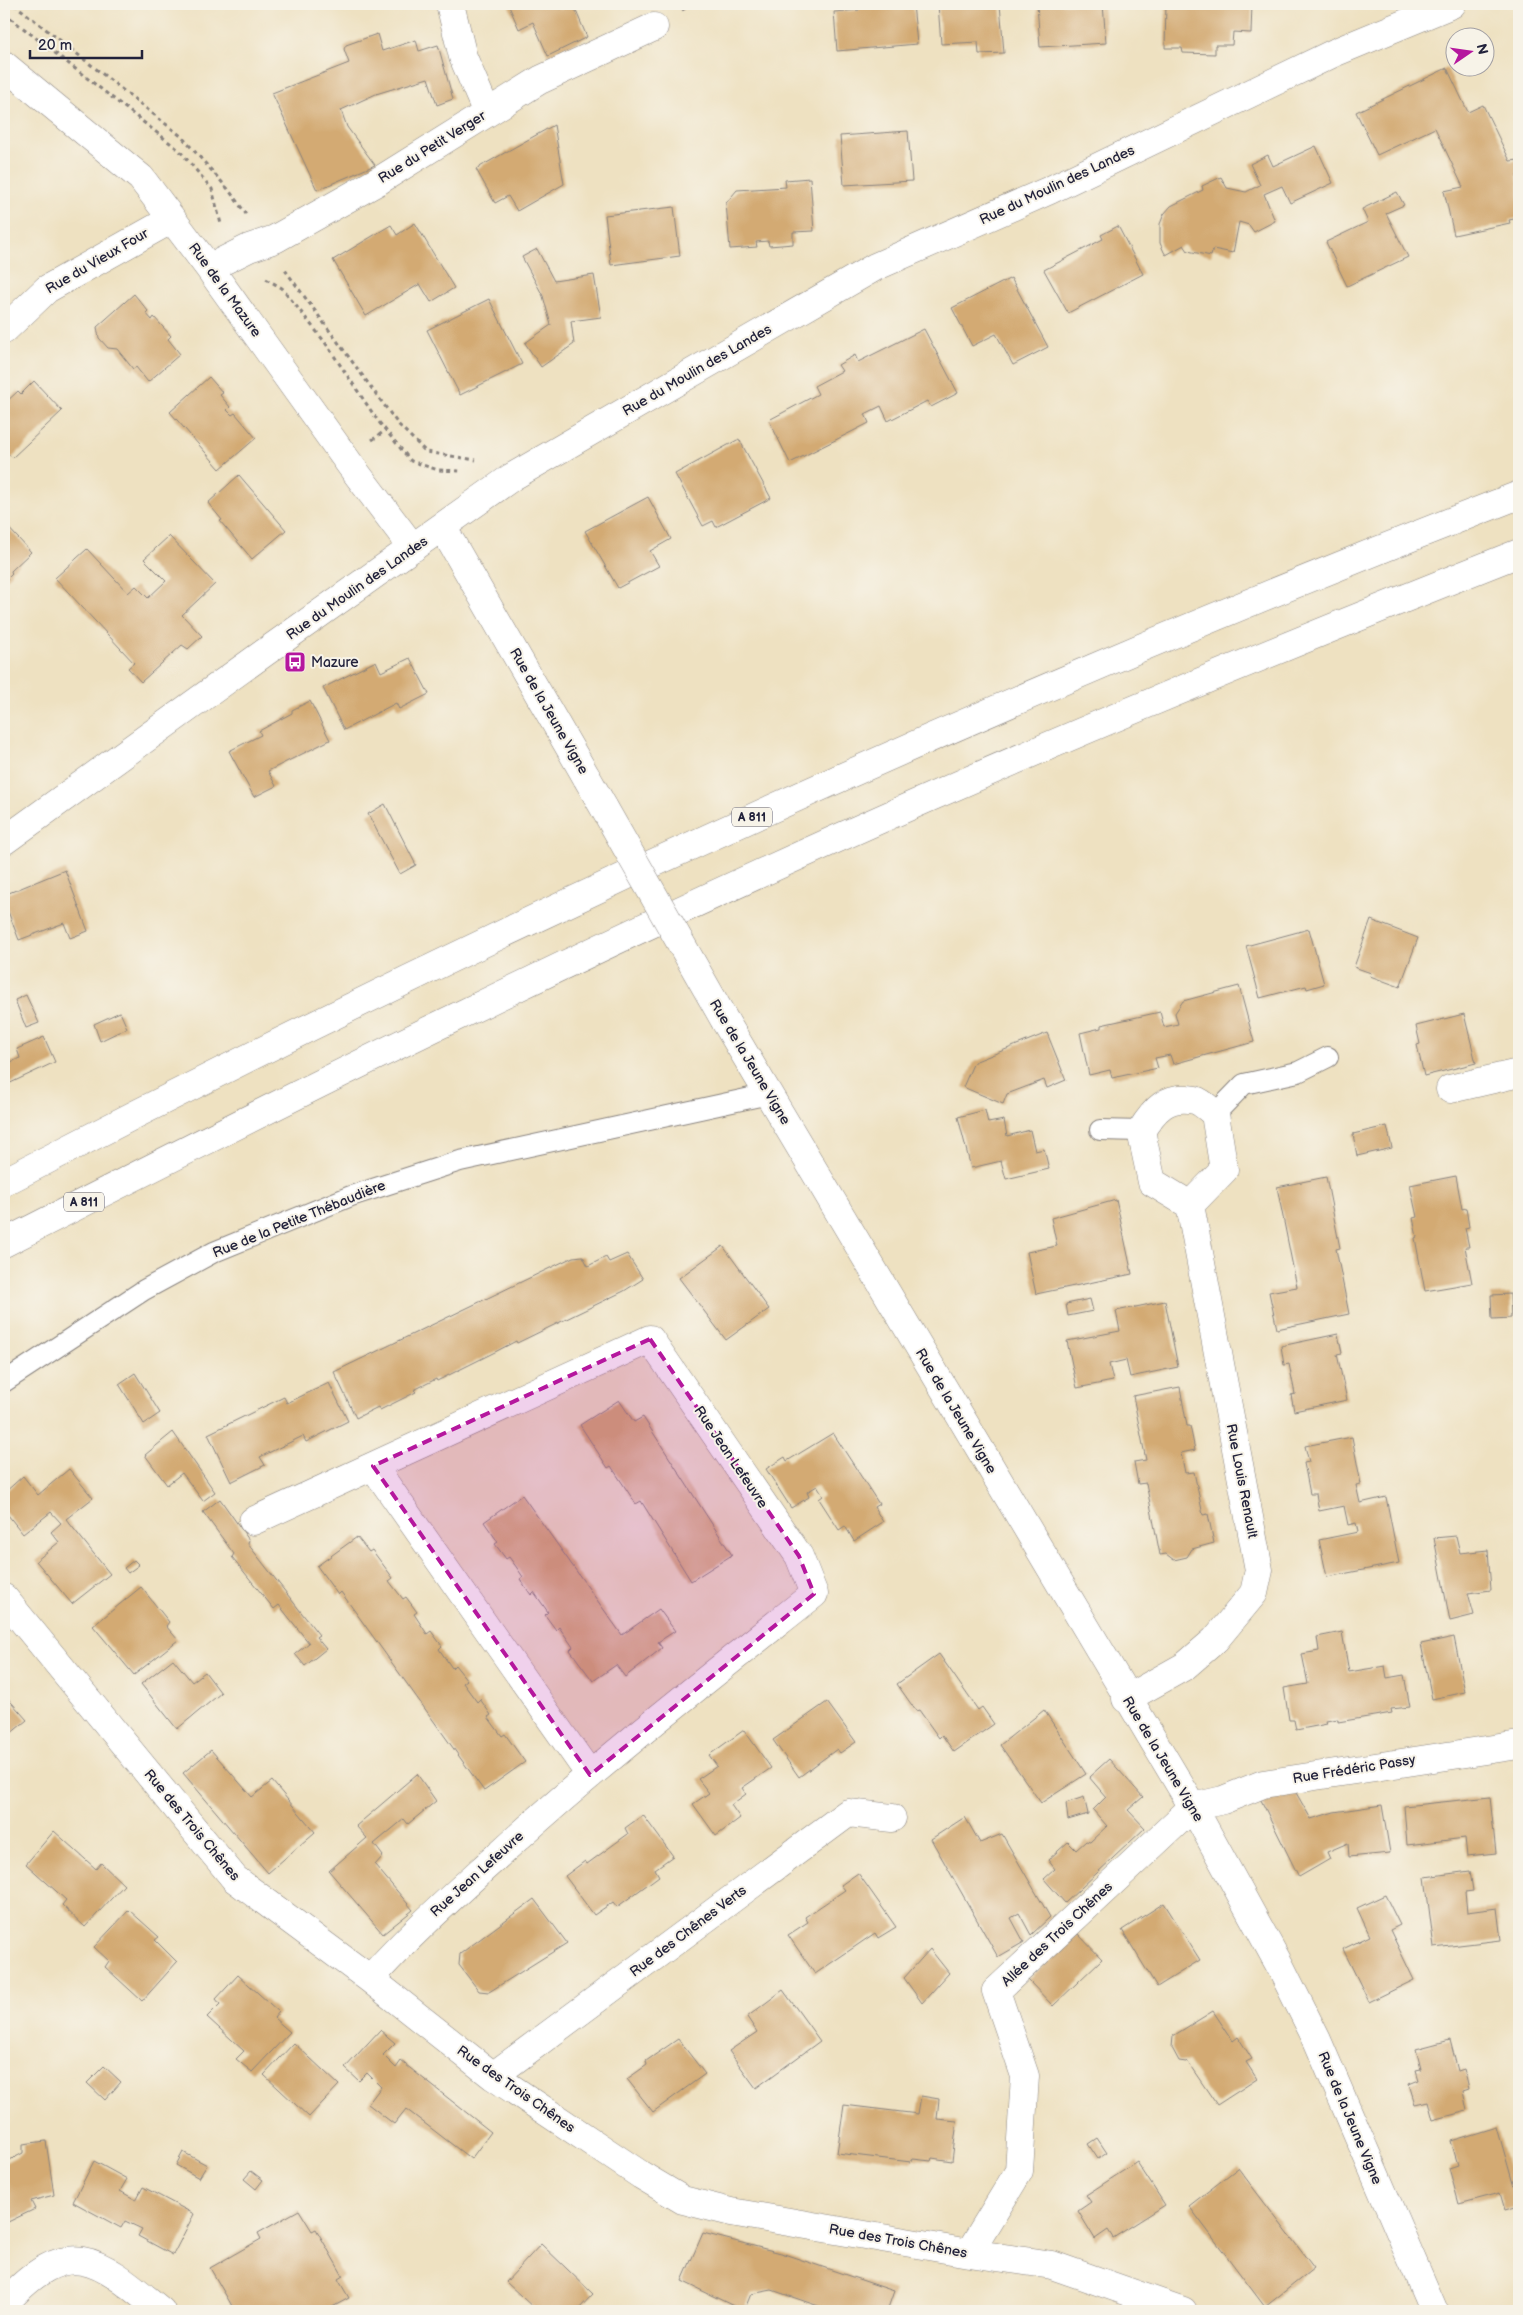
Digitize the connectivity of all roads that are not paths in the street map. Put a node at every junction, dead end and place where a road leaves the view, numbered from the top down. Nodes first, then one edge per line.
1 (450, 4) edge
2 (1452, 4) edge
3 (654, 27) dead end
4 (4, 65) edge
5 (487, 113) junction
6 (172, 219) junction
7 (210, 268) junction
8 (4, 330) edge
9 (1519, 495) edge
10 (442, 528) junction
11 (413, 548) junction
12 (1519, 553) edge
13 (4, 841) edge
14 (1328, 1057) dead end
15 (1519, 1074) edge
16 (1450, 1089) dead end
17 (769, 1094) junction
18 (1215, 1114) junction
19 (1100, 1130) dead end
20 (1141, 1131) junction
21 (4, 1182) edge
22 (1190, 1205) junction
23 (4, 1244) edge
24 (4, 1382) edge
25 (372, 1466) junction
26 (253, 1521) dead end
27 (4, 1598) edge
28 (1126, 1699) junction
29 (1519, 1744) edge
30 (590, 1775) junction
31 (1193, 1807) junction
32 (892, 1818) dead end
33 (370, 1979) junction
34 (493, 2076) junction
35 (969, 2253) junction
36 (4, 2304) edge
37 (161, 2311) edge
38 (1183, 2311) edge
39 (1434, 2311) edge

1 - 5 main road
2 - 10 main road, Rue du Moulin des Landes
3 - 5 main road, Rue du Petit Verger
4 - 6 main road, Rue de la Mazure
5 - 7 main road, Rue du Petit Verger
6 - 7 main road, Rue de la Mazure
6 - 8 main road, Rue du Vieux Four
7 - 11 main road, Rue de la Mazure
9 - 21 main road, A 811
10 - 11 main road, Rue du Moulin des Landes
10 - 17 main road, Rue de la Jeune Vigne, bridge
11 - 13 main road, Rue du Moulin des Landes
12 - 23 main road, A 811
14 - 18 lane
15 - 16 main road
17 - 24 lane, Rue de la Petite Thébaudière
17 - 28 main road, Rue de la Jeune Vigne
18 - 20 main road
18 - 22 main road
19 - 20 lane
20 - 22 main road
22 - 28 main road, Rue Louis Renault
25 - 26 main road, Rue Jean Lefeuvre
25 - 30 main road
25 - 30 main road, Rue Jean Lefeuvre
27 - 33 main road, Rue des Trois Chênes
28 - 31 main road, Rue de la Jeune Vigne
29 - 31 main road, Rue Frédéric Passy
30 - 33 main road, Rue Jean Lefeuvre
31 - 35 main road, Allée des Trois Chênes
31 - 39 main road, Rue de la Jeune Vigne
32 - 34 main road, Rue des Chênes Verts
33 - 34 main road, Rue des Trois Chênes
34 - 35 main road, Rue des Trois Chênes
35 - 38 main road, Rue des Trois Chênes
36 - 37 main road

